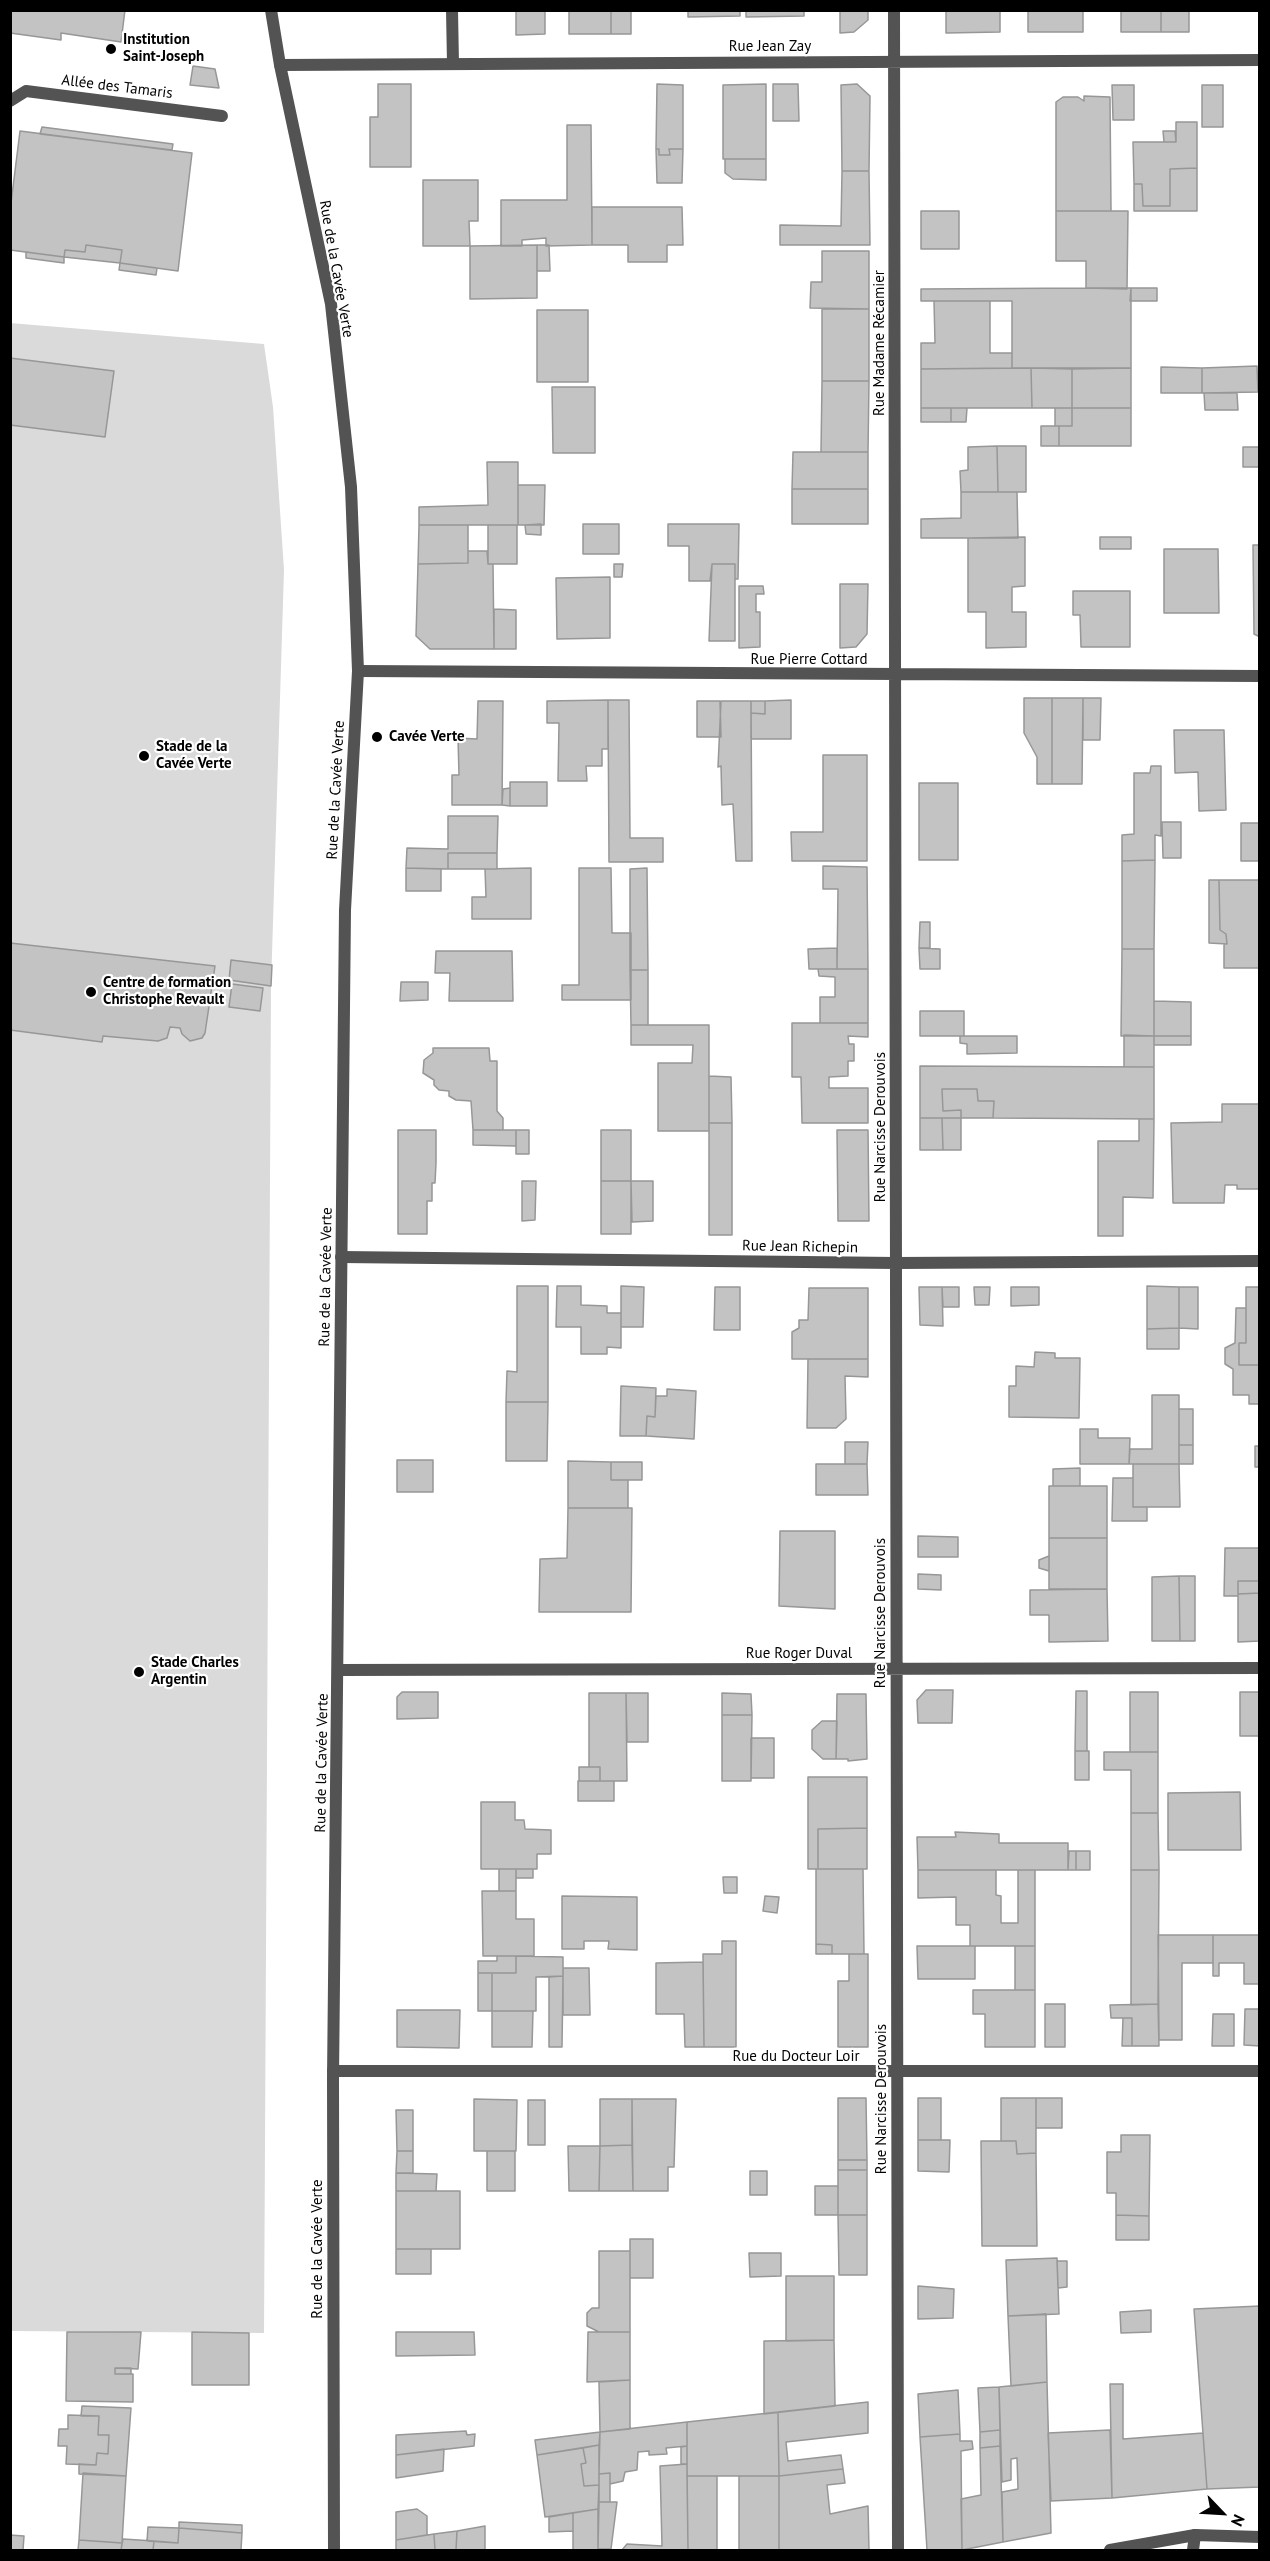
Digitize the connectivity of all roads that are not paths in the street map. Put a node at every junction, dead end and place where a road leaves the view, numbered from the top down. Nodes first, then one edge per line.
1 (271, 10) edge
2 (452, 10) edge
3 (894, 10) edge
4 (1260, 60) edge
5 (894, 62) junction
6 (453, 64) junction
7 (280, 65) junction
8 (10, 101) edge
9 (222, 116) dead end
10 (358, 671) junction
11 (895, 676) junction
12 (1260, 676) edge
13 (341, 1257) junction
14 (1260, 1260) edge
15 (896, 1263) junction
16 (1260, 1668) edge
17 (896, 1669) junction
18 (338, 1670) junction
19 (333, 2071) junction
20 (1260, 2071) edge
21 (897, 2072) junction
22 (1195, 2535) junction
23 (1260, 2537) edge
24 (334, 2550) edge
25 (898, 2550) edge
26 (1110, 2550) edge
27 (1193, 2550) edge

1 - 7 street, Rue de la Cavée Verte
2 - 6 street
3 - 5 street, Rue Madame Récamier
4 - 5 street, Rue Jean Zay
5 - 6 street, Rue Jean Zay
5 - 11 street, Rue Madame Récamier
6 - 7 street, Rue Jean Zay
7 - 10 street, Rue de la Cavée Verte
8 - 9 street, Allée des Tamaris
10 - 11 street, Rue Pierre Cottard
10 - 13 street, Rue de la Cavée Verte
11 - 12 street, Rue Pierre Cottard
11 - 15 street, Rue Narcisse Derouvois
13 - 15 street, Rue Jean Richepin
13 - 18 street, Rue de la Cavée Verte
14 - 15 street, Rue Jean Richepin
15 - 17 street, Rue Narcisse Derouvois
16 - 17 street, Rue Roger Duval
17 - 18 street, Rue Roger Duval
17 - 21 street, Rue Narcisse Derouvois
18 - 19 street, Rue de la Cavée Verte
19 - 21 street, Rue du Docteur Loir
19 - 24 street, Rue de la Cavée Verte
20 - 21 street, Rue du Docteur Loir
21 - 25 street, Rue Narcisse Derouvois
22 - 23 street
22 - 26 street
22 - 27 street

